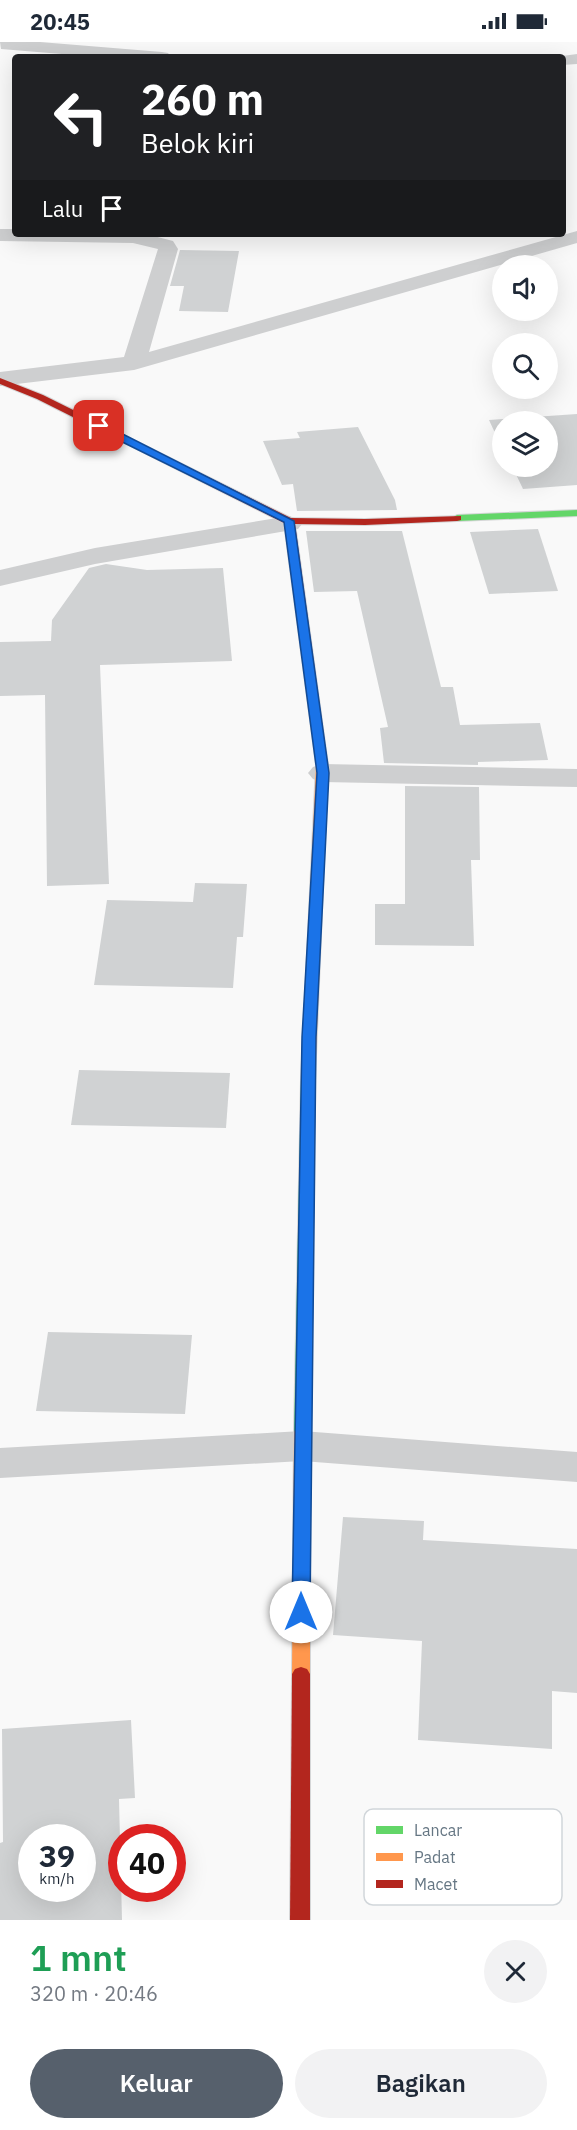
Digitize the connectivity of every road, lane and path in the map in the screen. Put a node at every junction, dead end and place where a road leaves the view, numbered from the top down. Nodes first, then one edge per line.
1 (2, 44) edge
2 (125, 54) edge
3 (133, 237) edge
4 (577, 237) edge
5 (134, 363) junction
6 (0, 380) edge
7 (577, 513) edge
8 (289, 522) junction
9 (0, 578) edge
10 (323, 773) junction
11 (577, 778) edge
12 (302, 1446) junction
13 (0, 1463) edge
14 (577, 1467) edge
15 (300, 1920) edge

1 - 2 street
3 - 5 street
4 - 5 street
5 - 6 street
6 - 8 street
7 - 8 street
8 - 9 street
8 - 10 street
10 - 11 street
10 - 12 street
12 - 13 street
12 - 14 street
12 - 15 street

